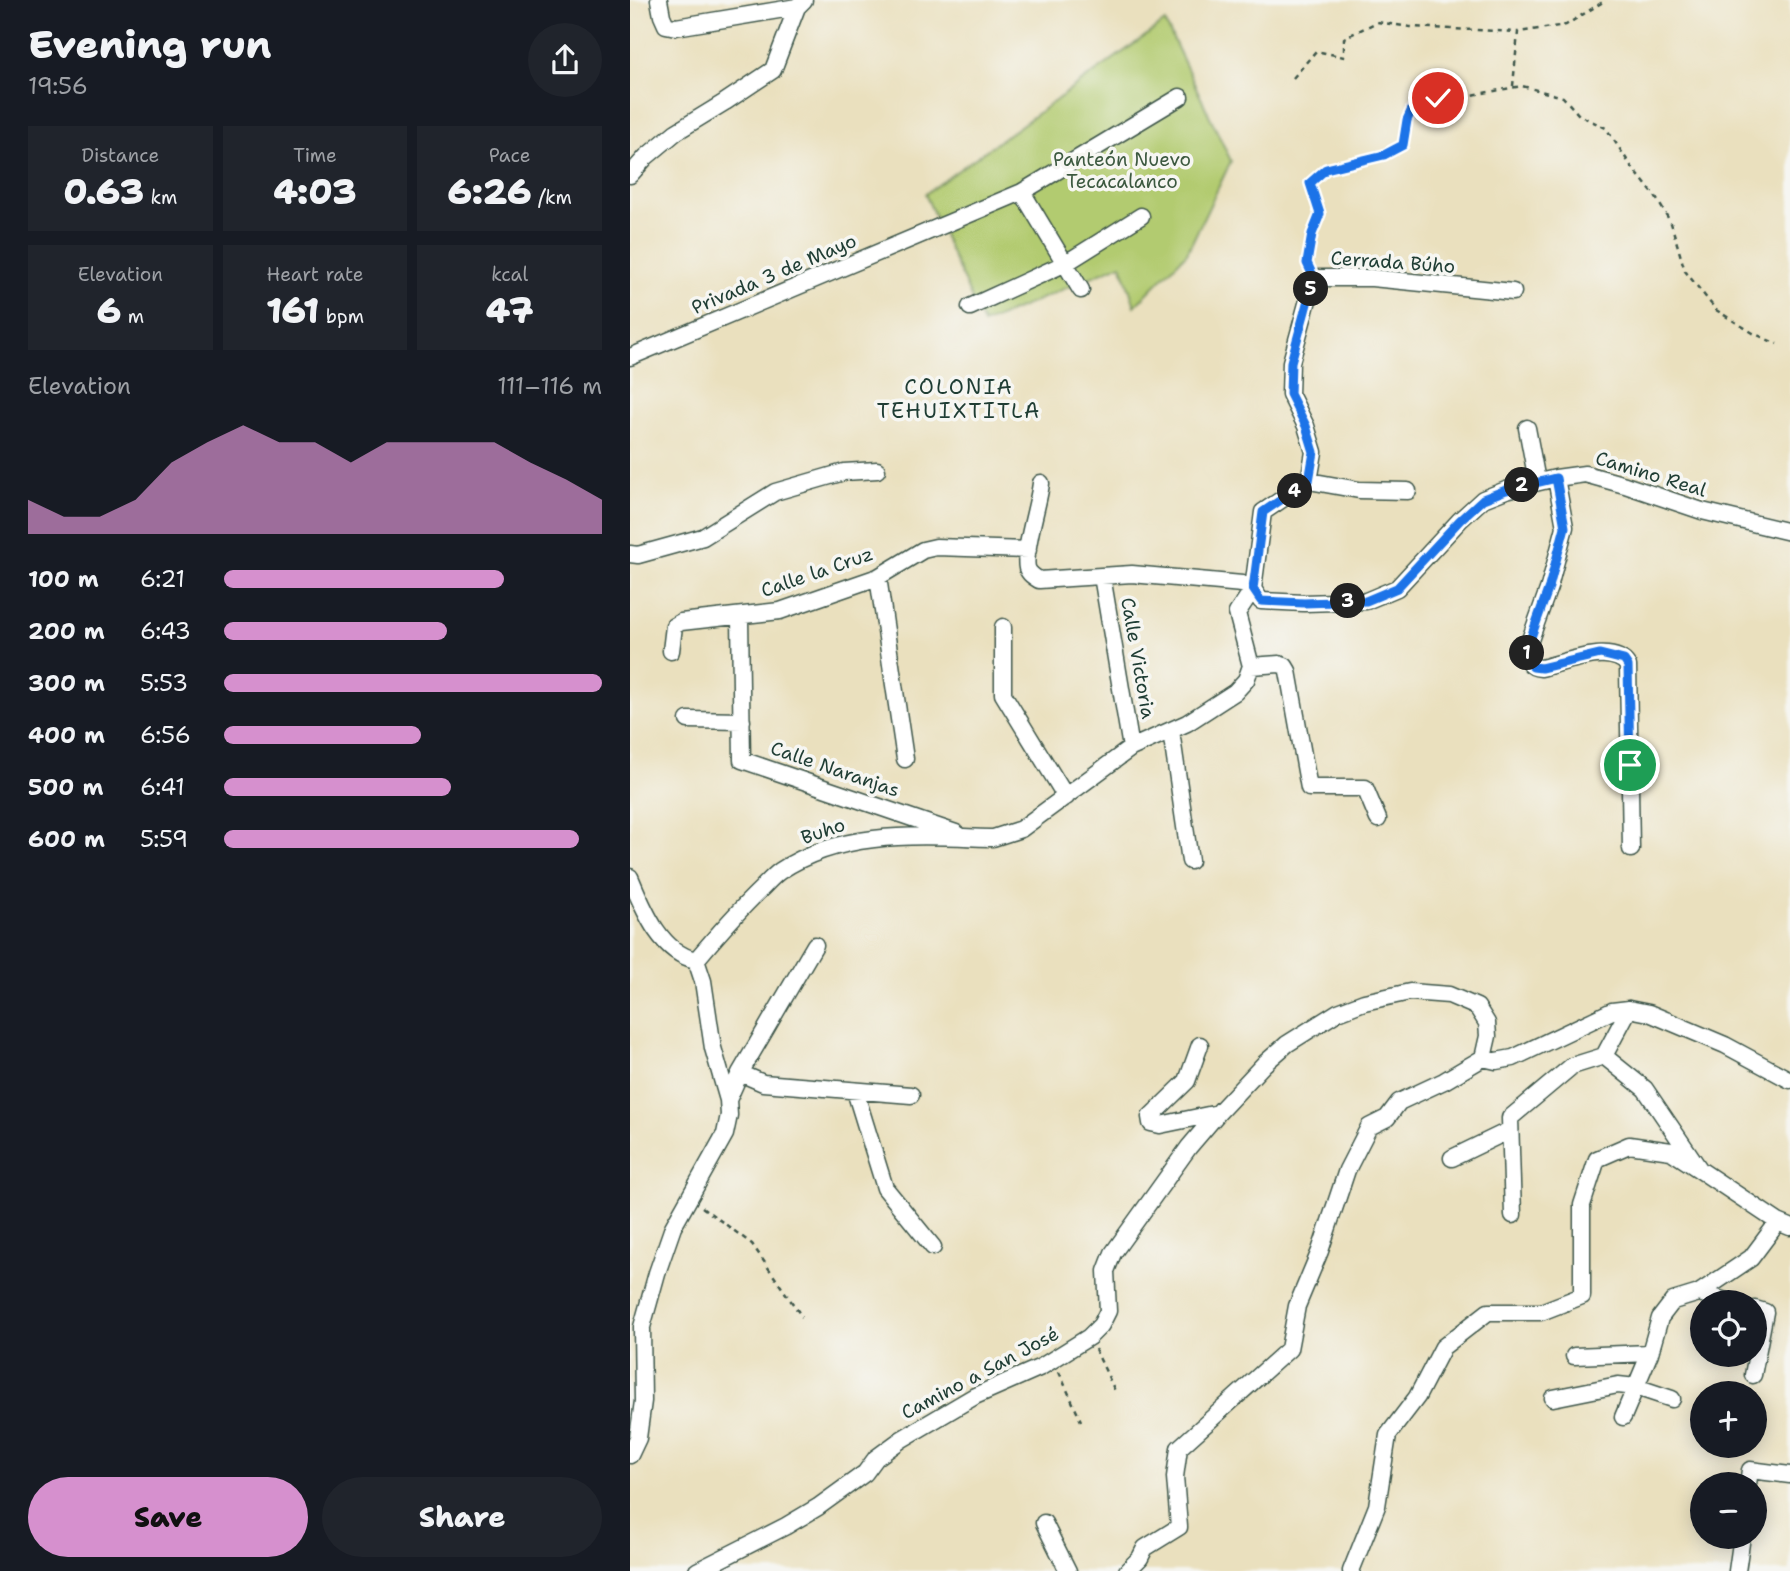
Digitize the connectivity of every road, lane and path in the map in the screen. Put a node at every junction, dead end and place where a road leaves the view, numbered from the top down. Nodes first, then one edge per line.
1 (659, 0) edge
2 (1606, 0) edge
3 (800, 4) edge
4 (1518, 32) junction
5 (1293, 78) dead end
6 (1513, 87) junction
7 (1180, 97) dead end
8 (630, 175) edge
9 (1022, 192) junction
10 (1141, 216) dead end
11 (1066, 263) junction
12 (1314, 278) junction
13 (1081, 290) dead end
14 (1513, 292) dead end
15 (970, 307) dead end
16 (1777, 344) dead end
17 (630, 357) edge
18 (1527, 428) dead end
19 (877, 470) dead end
20 (1556, 478) junction
21 (1309, 481) junction
22 (1537, 481) junction
23 (1041, 482) dead end
24 (1408, 491) dead end
25 (1790, 532) edge
26 (1028, 550) junction
27 (630, 554) edge
28 (1102, 576) junction
29 (878, 577) junction
30 (1253, 589) junction
31 (740, 617) junction
32 (1003, 627) dead end
33 (671, 652) dead end
34 (1251, 666) junction
35 (688, 720) dead end
36 (742, 721) junction
37 (1171, 730) junction
38 (1131, 748) junction
39 (905, 759) dead end
40 (1066, 797) junction
41 (1378, 819) dead end
42 (969, 837) junction
43 (1631, 849) dead end
44 (1190, 861) dead end
45 (630, 877) edge
46 (634, 896) edge
47 (815, 945) dead end
48 (696, 960) junction
49 (1629, 1009) junction
50 (1200, 1045) dead end
51 (1604, 1056) junction
52 (1483, 1058) junction
53 (740, 1073) junction
54 (1790, 1080) edge
55 (855, 1091) junction
56 (911, 1096) dead end
57 (728, 1100) junction
58 (1219, 1114) junction
59 (1510, 1130) junction
60 (1452, 1158) dead end
61 (1700, 1170) junction
62 (688, 1197) junction
63 (1513, 1215) dead end
64 (1784, 1224) edge
65 (933, 1247) dead end
66 (1703, 1290) edge
67 (1690, 1296) edge
68 (802, 1317) dead end
69 (1089, 1337) junction
70 (1650, 1353) junction
71 (1574, 1356) dead end
72 (1054, 1360) junction
73 (1755, 1367) edge
74 (1753, 1375) dead end
75 (1636, 1387) junction
76 (1116, 1394) dead end
77 (1553, 1398) dead end
78 (1672, 1399) dead end
79 (1623, 1417) dead end
80 (1081, 1421) dead end
81 (630, 1455) edge
82 (1750, 1472) edge
83 (1766, 1472) edge
84 (1767, 1472) edge
85 (1790, 1475) edge
86 (1044, 1524) dead end
87 (1740, 1549) edge
88 (697, 1571) edge
89 (1068, 1571) edge
90 (1127, 1571) edge
91 (1350, 1571) edge
92 (1737, 1571) edge

1 - 3 street
2 - 4 path
3 - 8 street
4 - 5 path
4 - 6 path
6 - 12 path
6 - 16 path
7 - 9 street, Privada 3 de Mayo
9 - 11 street
9 - 17 street, Privada 3 de Mayo
10 - 11 street
11 - 13 street
11 - 15 street
12 - 14 street, Cerrada Búho
12 - 21 street, Cerrada Búho
18 - 22 street
19 - 27 street
20 - 22 street, Camino Real
20 - 25 street, Camino Real
20 - 43 street
21 - 24 street
21 - 30 street
22 - 30 street, Camino Real
23 - 26 street
26 - 28 street
26 - 29 street, Calle la Cruz
28 - 30 street
28 - 38 street, Calle Victoria
29 - 31 street, Calle la Cruz
29 - 39 street
30 - 34 street
31 - 33 street, Calle la Cruz
31 - 36 street, Calle Naranjas
32 - 40 street
34 - 37 street, Buho
34 - 41 street
35 - 36 street
36 - 42 street, Calle Naranjas
37 - 38 street, Buho
37 - 44 street
38 - 40 street, Buho
40 - 42 street, Buho
42 - 48 street, Buho
45 - 46 street
46 - 48 street
47 - 53 street
48 - 57 street
49 - 51 street
49 - 52 street
49 - 54 street
50 - 58 street
51 - 59 street
51 - 61 street
52 - 58 street, Camino a San José
52 - 90 street
53 - 55 street
53 - 57 street
55 - 56 street
55 - 65 street
57 - 62 street
58 - 69 street, Camino a San José
59 - 60 street
59 - 63 street
61 - 64 street
61 - 91 street
62 - 68 path
62 - 81 street
64 - 66 street
67 - 70 street
69 - 72 street, Camino a San José
69 - 76 path
70 - 71 street
70 - 75 street
72 - 80 path
72 - 88 street, Camino a San José
73 - 74 street
75 - 77 street
75 - 78 street
75 - 79 street
82 - 83 street
84 - 85 street
86 - 89 street
87 - 92 street

